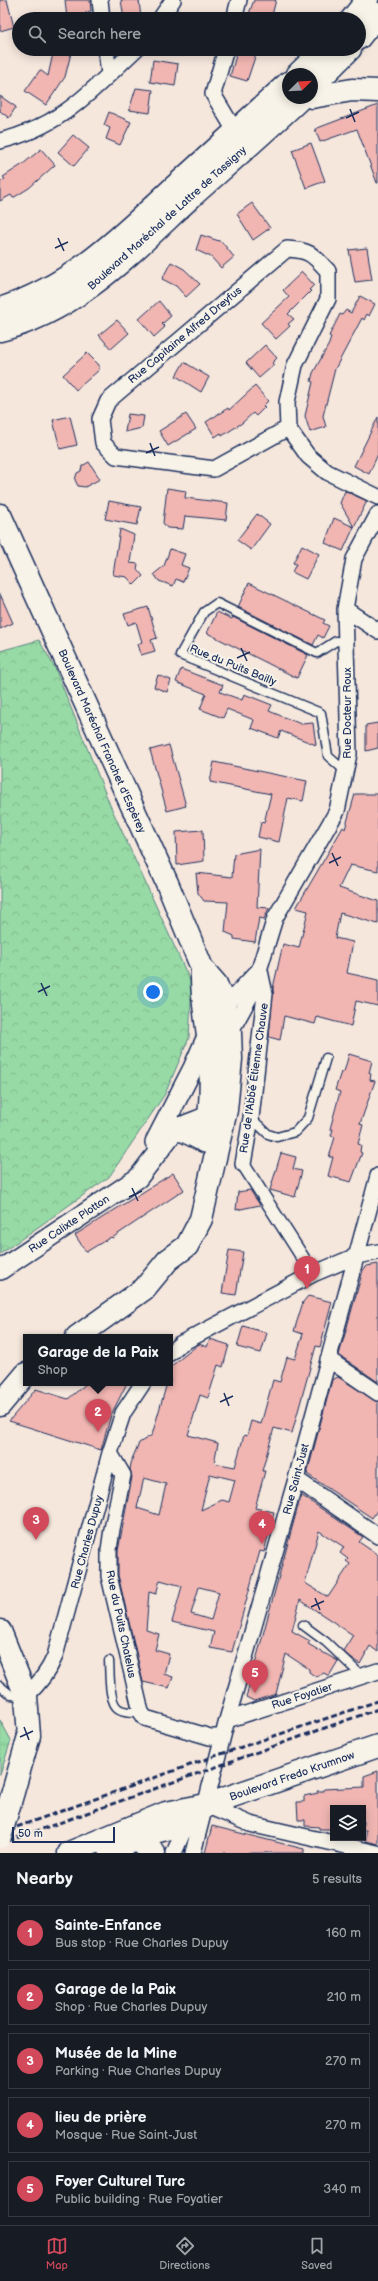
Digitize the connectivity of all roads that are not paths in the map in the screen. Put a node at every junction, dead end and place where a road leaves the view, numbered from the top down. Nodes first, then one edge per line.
1 (100, 0) edge
2 (173, 0) edge
3 (239, 0) edge
4 (368, 0) edge
5 (101, 12) edge
6 (165, 12) edge
7 (236, 12) edge
8 (358, 12) edge
9 (378, 14) edge
10 (366, 29) edge
11 (107, 56) edge
12 (128, 56) edge
13 (224, 56) edge
14 (317, 56) edge
15 (343, 56) edge
16 (304, 68) edge
17 (109, 74) junction
18 (318, 80) edge
19 (378, 91) edge
20 (318, 93) edge
21 (285, 104) edge
22 (292, 104) edge
23 (235, 131) junction
24 (0, 142) edge
25 (0, 309) edge
26 (0, 330) edge
27 (288, 428) junction
28 (378, 497) edge
29 (378, 514) edge
30 (0, 515) edge
31 (345, 609) junction
32 (378, 631) edge
33 (346, 642) junction
34 (345, 771) junction
35 (202, 968) junction
36 (260, 970) junction
37 (224, 1004) junction
38 (230, 1033) junction
39 (208, 1034) junction
40 (326, 1058) dead end
41 (227, 1101) junction
42 (210, 1117) junction
43 (251, 1118) junction
44 (174, 1131) junction
45 (205, 1142) junction
46 (243, 1164) joint
47 (378, 1176) edge
48 (138, 1178) junction
49 (378, 1252) edge
50 (356, 1256) junction
51 (303, 1258) dead end
52 (168, 1260) junction
53 (0, 1270) edge
54 (81, 1334) edge
55 (173, 1351) edge
56 (328, 1359) junction
57 (23, 1378) edge
58 (141, 1386) edge
59 (378, 1393) edge
60 (0, 1405) edge
61 (110, 1453) junction
62 (296, 1479) junction
63 (378, 1536) edge
64 (303, 1625) dead end
65 (0, 1630) edge
66 (109, 1661) dead end
67 (378, 1671) edge
68 (362, 1676) junction
69 (0, 1686) edge
70 (26, 1696) junction
71 (141, 1712) junction
72 (227, 1720) junction
73 (222, 1737) junction
74 (378, 1746) edge
75 (206, 1805) junction
76 (186, 1827) junction
77 (0, 1837) edge
78 (136, 1839) junction
79 (68, 1853) edge
80 (110, 1853) edge
81 (154, 1853) edge
82 (174, 1853) edge
83 (193, 1853) edge
84 (377, 1853) edge

1 - 5 street
2 - 6 street
3 - 7 street
4 - 8 main road
9 - 10 main road
11 - 17 street
12 - 17 street
13 - 23 street
14 - 16 main road
15 - 18 main road, Boulevard Maréchal de Lattre de Tassigny
17 - 24 street
19 - 20 main road
21 - 23 main road, Boulevard Maréchal de Lattre de Tassigny
22 - 26 main road, Boulevard Maréchal de Lattre de Tassigny
23 - 25 main road, Boulevard Maréchal de Lattre de Tassigny
27 - 27 street, Rue Capitaine Alfred Dreyfus
27 - 28 street
29 - 31 street, Rue Docteur Roux
30 - 35 main road, Boulevard Maréchal Franchet d'Espèrey
31 - 32 street
31 - 33 street, Rue Docteur Roux
33 - 34 street, Rue Docteur Roux
33 - 34 lane, Rue du Puits Bailly
34 - 36 street, Rue Docteur Roux
35 - 37 main road, Boulevard Maréchal Franchet d'Espèrey
35 - 39 main road, Boulevard Maréchal Franchet d'Espèrey
36 - 37 street
36 - 38 street, Rue Docteur Roux
36 - 43 street, Rue de l'Abbé Étienne Chauve
37 - 38 main road, Boulevard Maréchal Franchet d'Espèrey
37 - 39 street
38 - 41 main road, Boulevard Maréchal Franchet d'Espèrey
39 - 42 main road, Boulevard Maréchal Franchet d'Espèrey
39 - 48 street, Rue Calixte Plotton
40 - 43 lane
41 - 42 street, Rue Calixte Plotton
41 - 52 main road, Boulevard Maréchal Franchet d'Espèrey
42 - 44 street, Rue Calixte Plotton
42 - 45 main road, Boulevard Maréchal Franchet d'Espèrey
43 - 46 street, Rue de l'Abbé Étienne Chauve
44 - 45 street
44 - 48 street, Rue Calixte Plotton
45 - 52 main road, Boulevard Maréchal Franchet d'Espèrey
46 - 51 street
47 - 50 street, Rue Saint-Just
48 - 53 street, Rue Calixte Plotton
49 - 50 street
50 - 55 street
50 - 56 street, Rue Saint-Just
52 - 54 main road, Boulevard Maréchal Franchet d'Espèrey
56 - 59 street
56 - 62 street, Rue Saint-Just
57 - 60 main road
58 - 61 street, Rue Charles Dupuy
61 - 70 street, Rue Charles Dupuy
61 - 71 street, Rue du Puits Chatelus
62 - 63 street
62 - 72 street, Rue Saint-Just
64 - 68 lane
65 - 70 main road
66 - 71 lane
67 - 68 street, Rue Foyatier
68 - 72 street, Rue Foyatier
69 - 70 lane
70 - 77 main road, bridge
71 - 73 street
72 - 73 street, Rue Saint-Just
73 - 75 street, Rue Saint-Just
74 - 75 main road, Boulevard Fredo Krumnow
75 - 76 main road
75 - 79 main road, Boulevard Fredo Krumnow
75 - 83 street, Rue Saint-Just
75 - 84 street
76 - 78 main road
76 - 82 street
78 - 80 main road
78 - 81 main road

